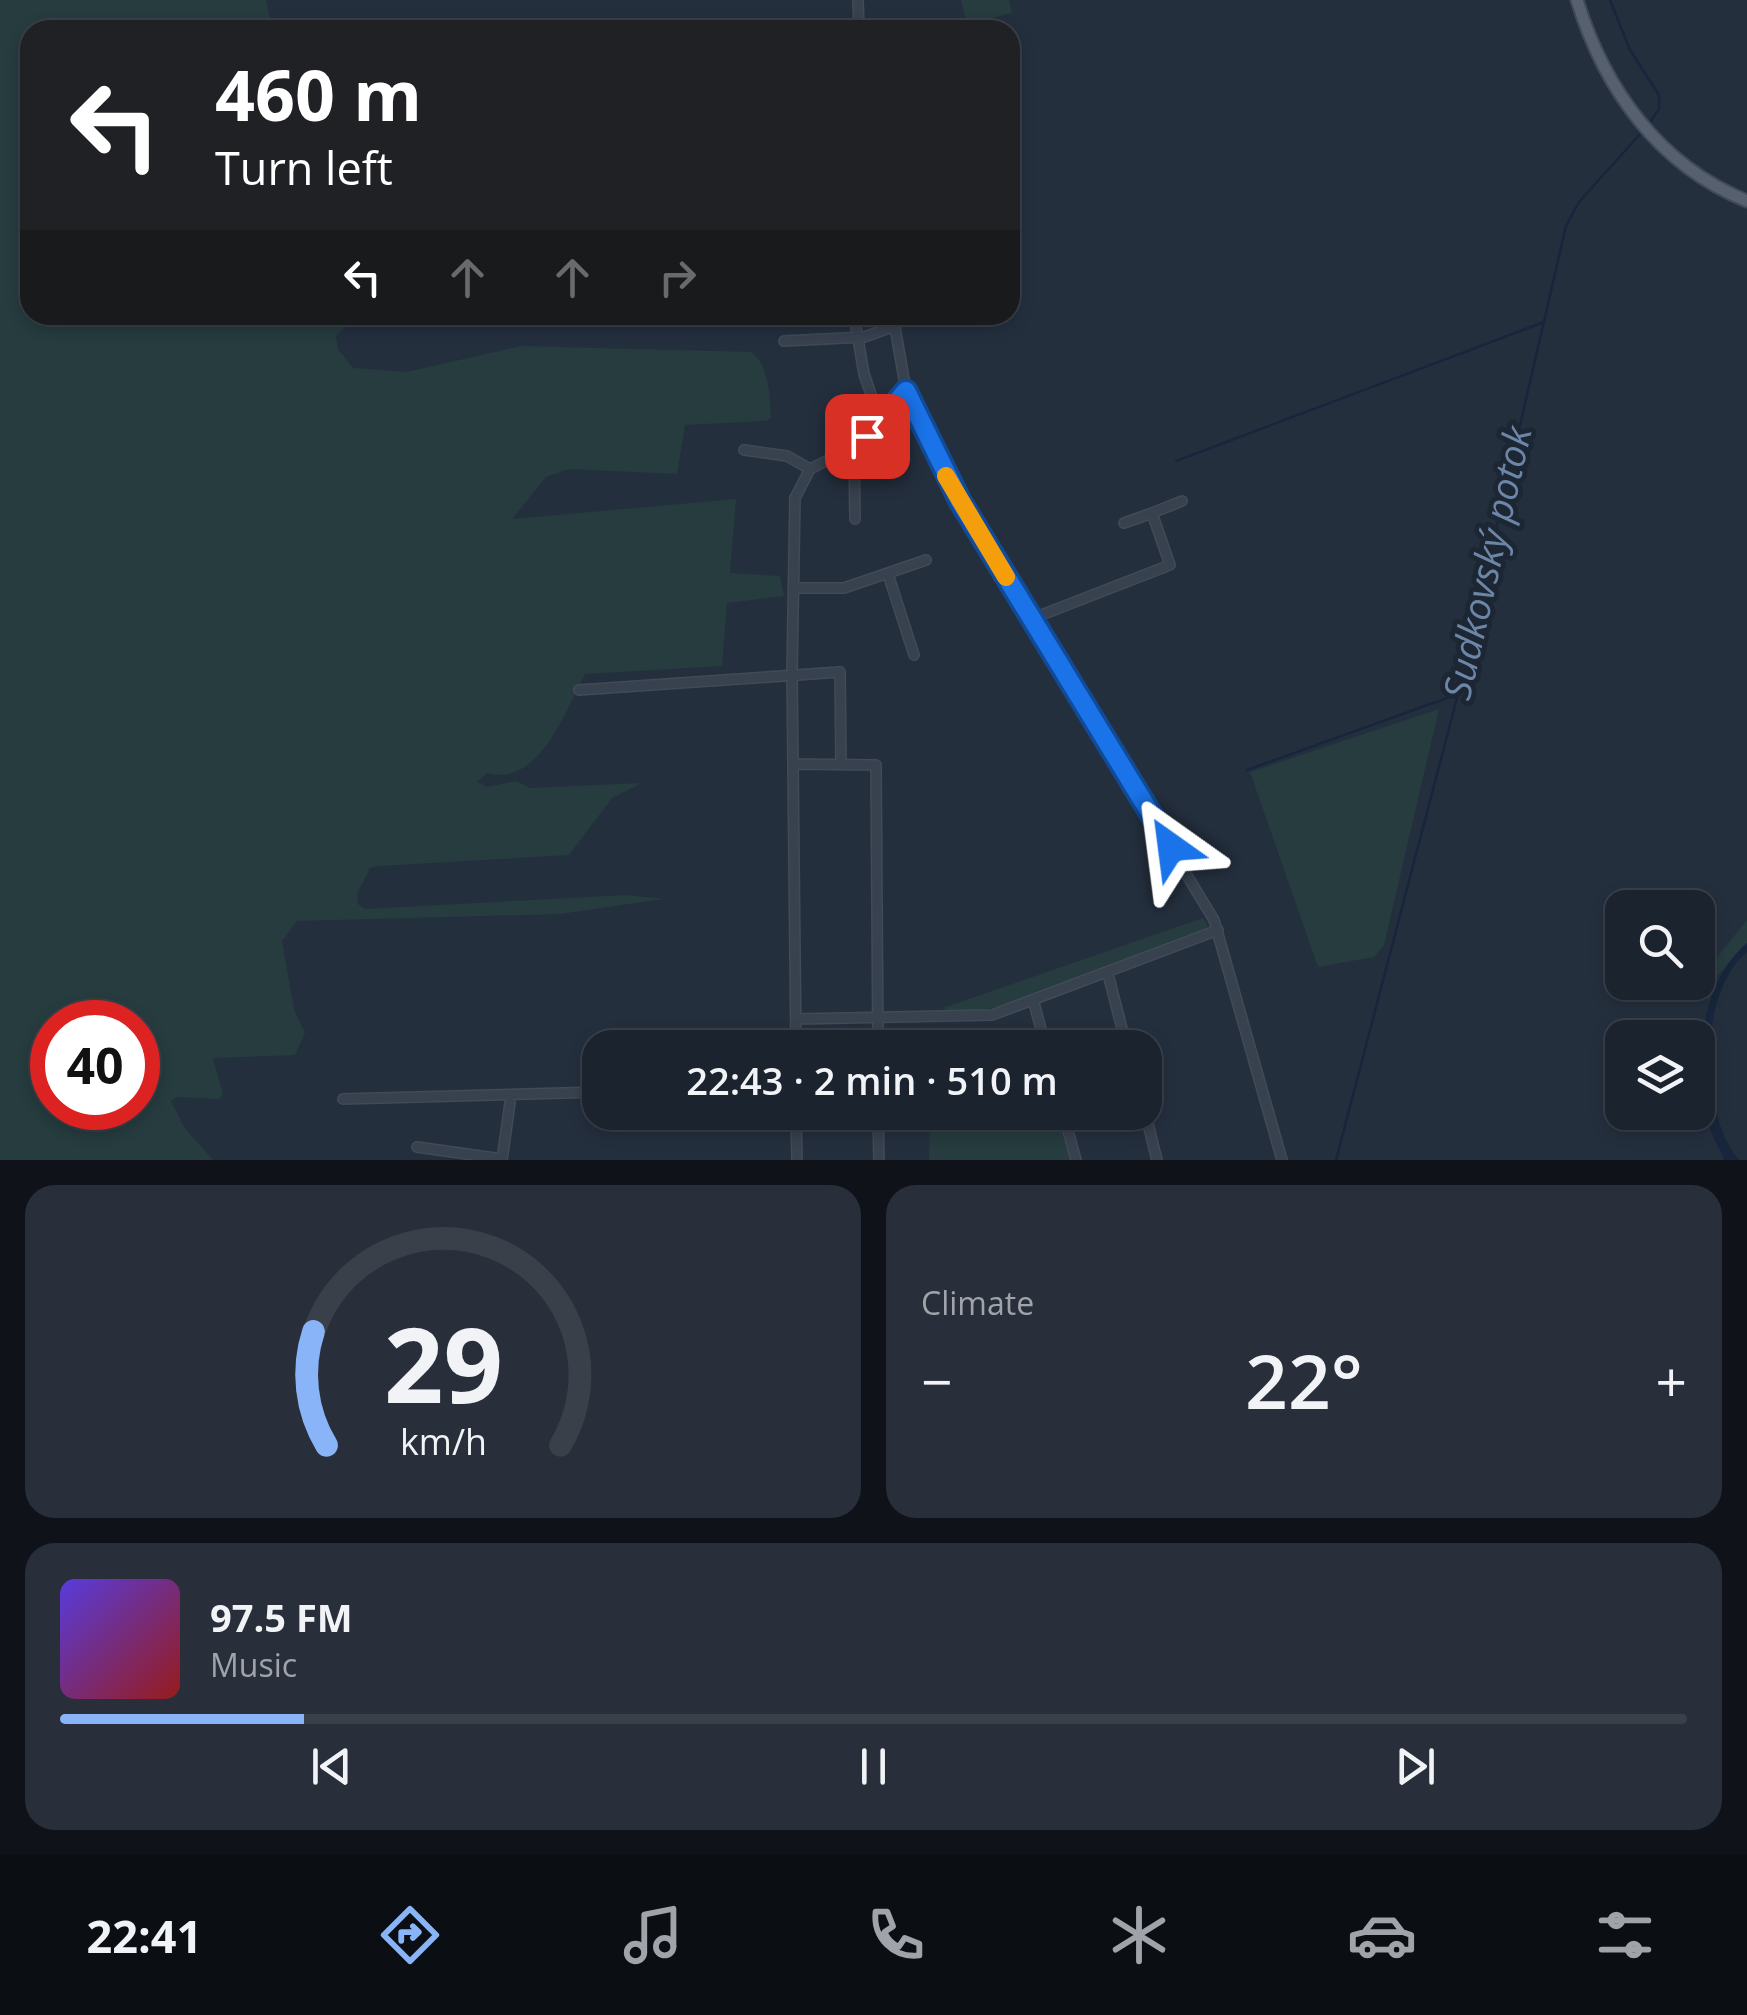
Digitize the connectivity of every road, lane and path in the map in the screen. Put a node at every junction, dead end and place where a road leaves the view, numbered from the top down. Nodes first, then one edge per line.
1 (1578, 0) edge
2 (1747, 200) edge
3 (856, 325) edge
4 (895, 326) joint
5 (858, 338) junction
6 (784, 342) dead end
7 (906, 391) junction
8 (880, 422) junction
9 (854, 447) junction
10 (744, 450) dead end
11 (810, 469) junction
12 (1182, 501) dead end
13 (1152, 513) junction
14 (854, 519) dead end
15 (1124, 523) dead end
16 (926, 560) dead end
17 (888, 574) junction
18 (795, 588) junction
19 (1031, 619) junction
20 (914, 655) dead end
21 (792, 674) junction
22 (579, 690) dead end
23 (794, 764) junction
24 (841, 764) junction
25 (1218, 930) junction
26 (1108, 974) junction
27 (1034, 1003) junction
28 (797, 1018) junction
29 (878, 1018) junction
30 (797, 1030) edge
31 (878, 1030) edge
32 (1041, 1030) edge
33 (1122, 1030) edge
34 (582, 1092) edge
35 (342, 1099) dead end
36 (510, 1102) dead end
37 (796, 1130) edge
38 (878, 1130) edge
39 (1068, 1130) edge
40 (1150, 1130) edge
41 (416, 1147) dead end
42 (502, 1160) edge
43 (797, 1160) edge
44 (879, 1160) edge
45 (1076, 1160) edge
46 (1157, 1160) edge
47 (1282, 1160) edge

1 - 2 main road
3 - 5 street
4 - 5 street
4 - 7 street
5 - 6 street
5 - 8 street
7 - 8 street
7 - 19 street
8 - 9 street
9 - 11 street
9 - 14 street
10 - 11 street
11 - 18 street
12 - 13 street
13 - 15 street
13 - 19 street
16 - 17 street
17 - 18 street
17 - 20 street
18 - 21 street
19 - 25 street
21 - 22 street
21 - 23 street
21 - 24 street
23 - 24 street
23 - 28 street
24 - 29 street
25 - 26 street
25 - 47 street
26 - 27 street
26 - 33 street
27 - 29 street
27 - 32 street
28 - 29 street
28 - 30 street
29 - 31 street
34 - 35 street
36 - 42 street
37 - 43 street
38 - 44 street
39 - 45 street
40 - 46 street
41 - 42 street

